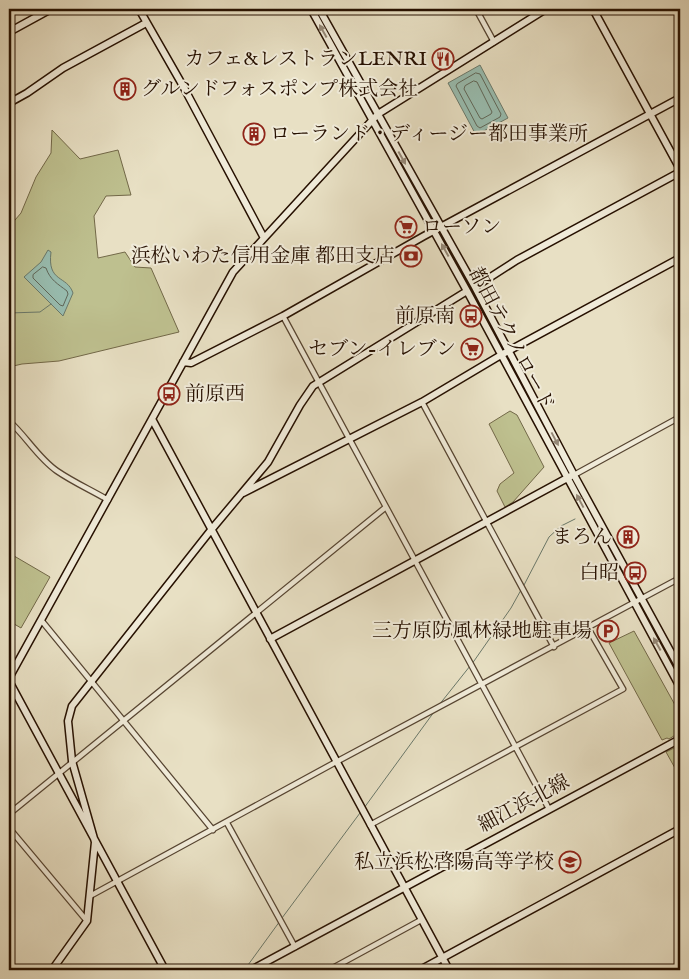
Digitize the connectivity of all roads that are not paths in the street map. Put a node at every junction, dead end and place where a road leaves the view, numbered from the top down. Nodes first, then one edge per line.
1 (52, 9) edge
2 (139, 9) edge
3 (311, 9) edge
4 (319, 9) edge
5 (476, 9) edge
6 (546, 9) edge
7 (593, 9) edge
8 (146, 23) junction
9 (9, 32) edge
10 (494, 42) junction
11 (680, 98) edge
12 (9, 102) edge
13 (378, 114) junction
14 (650, 114) junction
15 (373, 120) junction
16 (680, 171) edge
17 (437, 229) junction
18 (264, 238) junction
19 (680, 258) edge
20 (475, 287) junction
21 (467, 291) junction
22 (283, 316) junction
23 (508, 351) junction
24 (501, 355) junction
25 (184, 362) junction
26 (319, 382) junction
27 (422, 402) junction
28 (680, 417) edge
29 (152, 419) junction
30 (9, 421) edge
31 (350, 439) junction
32 (574, 475) junction
33 (568, 478) junction
34 (241, 495) junction
35 (108, 500) junction
36 (386, 507) junction
37 (487, 522) junction
38 (211, 530) junction
39 (415, 561) junction
40 (680, 578) edge
41 (642, 599) junction
42 (635, 603) junction
43 (256, 613) junction
44 (41, 620) junction
45 (588, 628) junction
46 (270, 639) junction
47 (554, 647) junction
48 (680, 669) edge
49 (9, 679) edge
50 (92, 680) junction
51 (482, 685) junction
52 (680, 687) edge
53 (124, 719) junction
54 (680, 739) edge
55 (514, 747) junction
56 (72, 761) junction
57 (336, 762) junction
58 (58, 773) junction
59 (549, 809) junction
60 (9, 814) edge
61 (227, 823) junction
62 (370, 825) junction
63 (9, 828) edge
64 (213, 830) junction
65 (680, 830) edge
66 (95, 842) junction
67 (117, 882) junction
68 (404, 887) junction
69 (90, 896) junction
70 (421, 920) junction
71 (87, 921) junction
72 (295, 947) junction
73 (442, 958) junction
74 (52, 970) edge
75 (165, 970) edge
76 (251, 970) edge
77 (329, 970) edge
78 (420, 970) edge
79 (449, 970) edge

1 - 9 street
2 - 8 street
15 -> 3 street, 都田テクノロード
4 - 13 street, 都田テクノロード
5 - 10 street
6 - 10 street
7 - 14 street
8 - 12 street
8 - 18 street
10 - 13 street
11 - 14 street
13 - 15 street
13 -> 17 street, 都田テクノロード
14 - 16 street
14 - 17 street
15 - 17 street, 都田テクノロード
15 - 18 street
16 - 20 street
17 - 20 street, 都田テクノロード
21 -> 17 street, 都田テクノロード
17 - 22 street
18 - 25 street
19 - 23 street
20 - 23 street, 都田テクノロード
21 - 24 street, 都田テクノロード
21 - 26 street
22 - 25 street
22 - 26 street
23 - 24 street
23 -> 32 street, 都田テクノロード
24 - 27 street
24 - 33 street, 都田テクノロード
25 - 29 street
26 - 31 street
26 - 34 street
27 - 31 street
27 - 37 street
28 - 32 street
29 - 35 street
29 - 38 street
30 - 35 street
31 - 34 street
31 - 36 street
32 - 33 street
32 - 41 street, 都田テクノロード
33 - 37 street
42 -> 33 street, 都田テクノロード
34 - 38 street
35 - 44 street
36 - 39 street
36 - 43 street
37 - 39 street
37 - 47 street
38 - 43 street
38 - 50 street
39 - 46 street
39 - 51 street
40 - 41 street
41 - 42 street
41 - 48 street, 都田テクノロード
42 - 45 street
52 -> 42 street, 都田テクノロード
43 - 46 street
43 - 53 street
44 - 49 street
44 - 50 street
45 - 47 street
45 - 55 street
46 - 57 street
47 - 51 street
49 - 58 street
50 - 53 street
50 - 56 street
51 - 55 street
51 - 57 street
53 - 56 street
53 - 64 street
54 - 59 street, 細江浜北線
55 - 59 street
55 - 62 street
56 - 58 street
56 - 66 street
57 - 61 street
57 - 62 street
58 - 60 street
58 - 66 street
59 - 68 street, 細江浜北線
61 - 64 street
61 - 72 street
62 - 68 street
63 - 71 street
64 - 67 street
65 - 73 street
66 - 67 street
66 - 69 street
67 - 69 street
67 - 75 street
68 - 70 street
68 - 72 street, 細江浜北線
69 - 71 street
70 - 73 street
70 - 77 street
71 - 74 street
72 - 76 street, 細江浜北線
73 - 78 street
73 - 79 street

